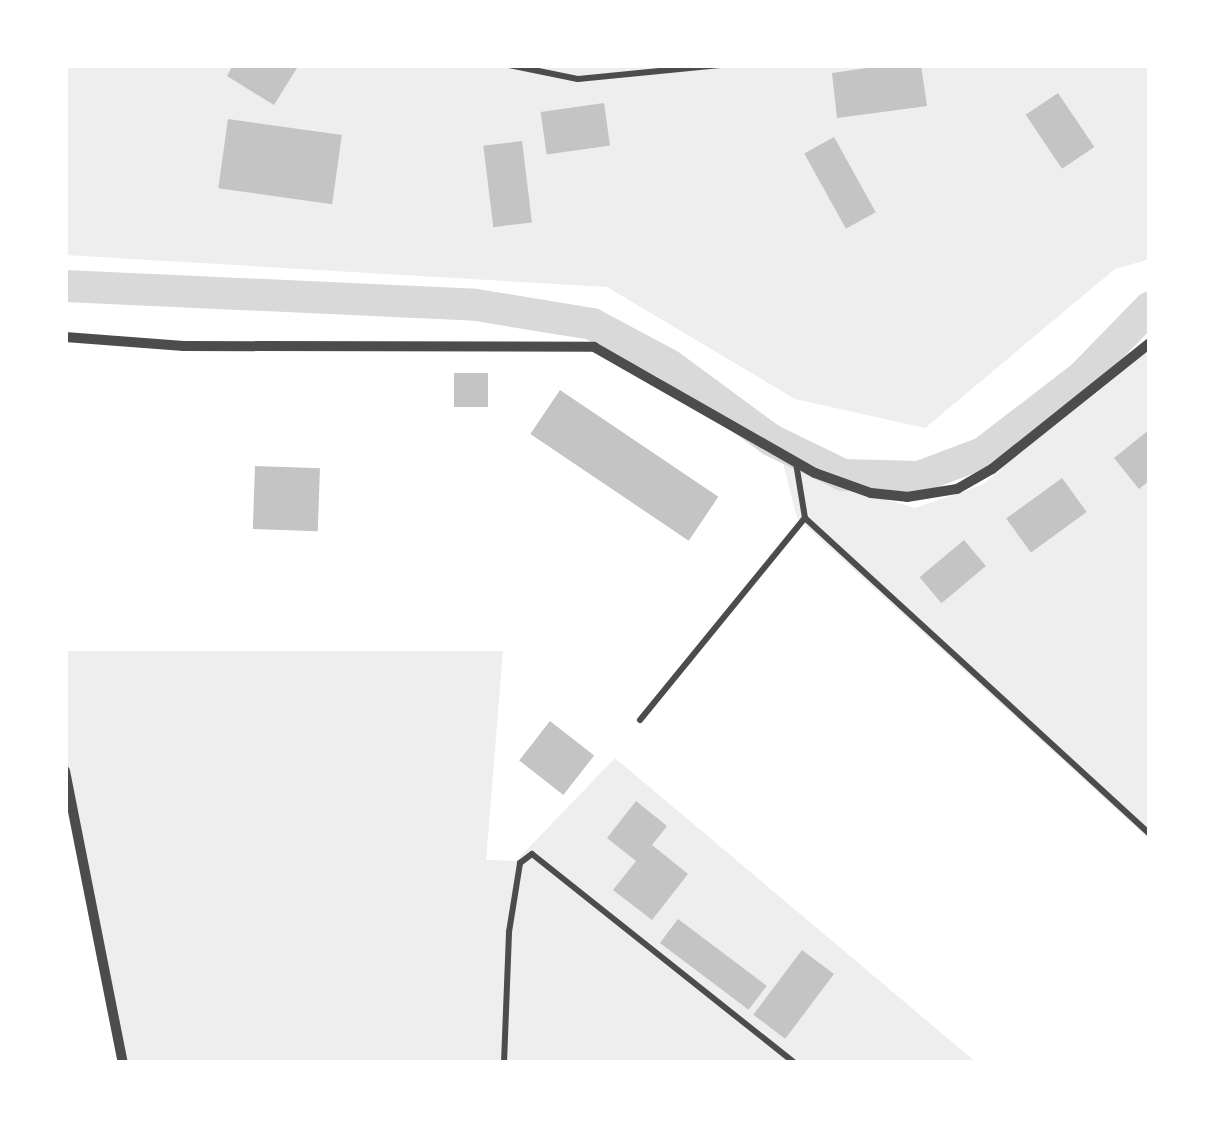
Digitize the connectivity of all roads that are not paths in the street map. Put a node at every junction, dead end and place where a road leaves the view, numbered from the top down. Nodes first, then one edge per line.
1 (509, 65) edge
2 (720, 65) edge
3 (65, 337) edge
4 (1150, 343) edge
5 (796, 463) junction
6 (805, 518) junction
7 (640, 720) dead end
8 (65, 771) edge
9 (1150, 834) edge
10 (123, 1063) edge
11 (504, 1063) edge
12 (795, 1063) edge

1 - 2 lane
3 - 5 street
4 - 5 street
5 - 6 lane
6 - 7 lane
6 - 9 lane
8 - 10 street
11 - 12 lane

